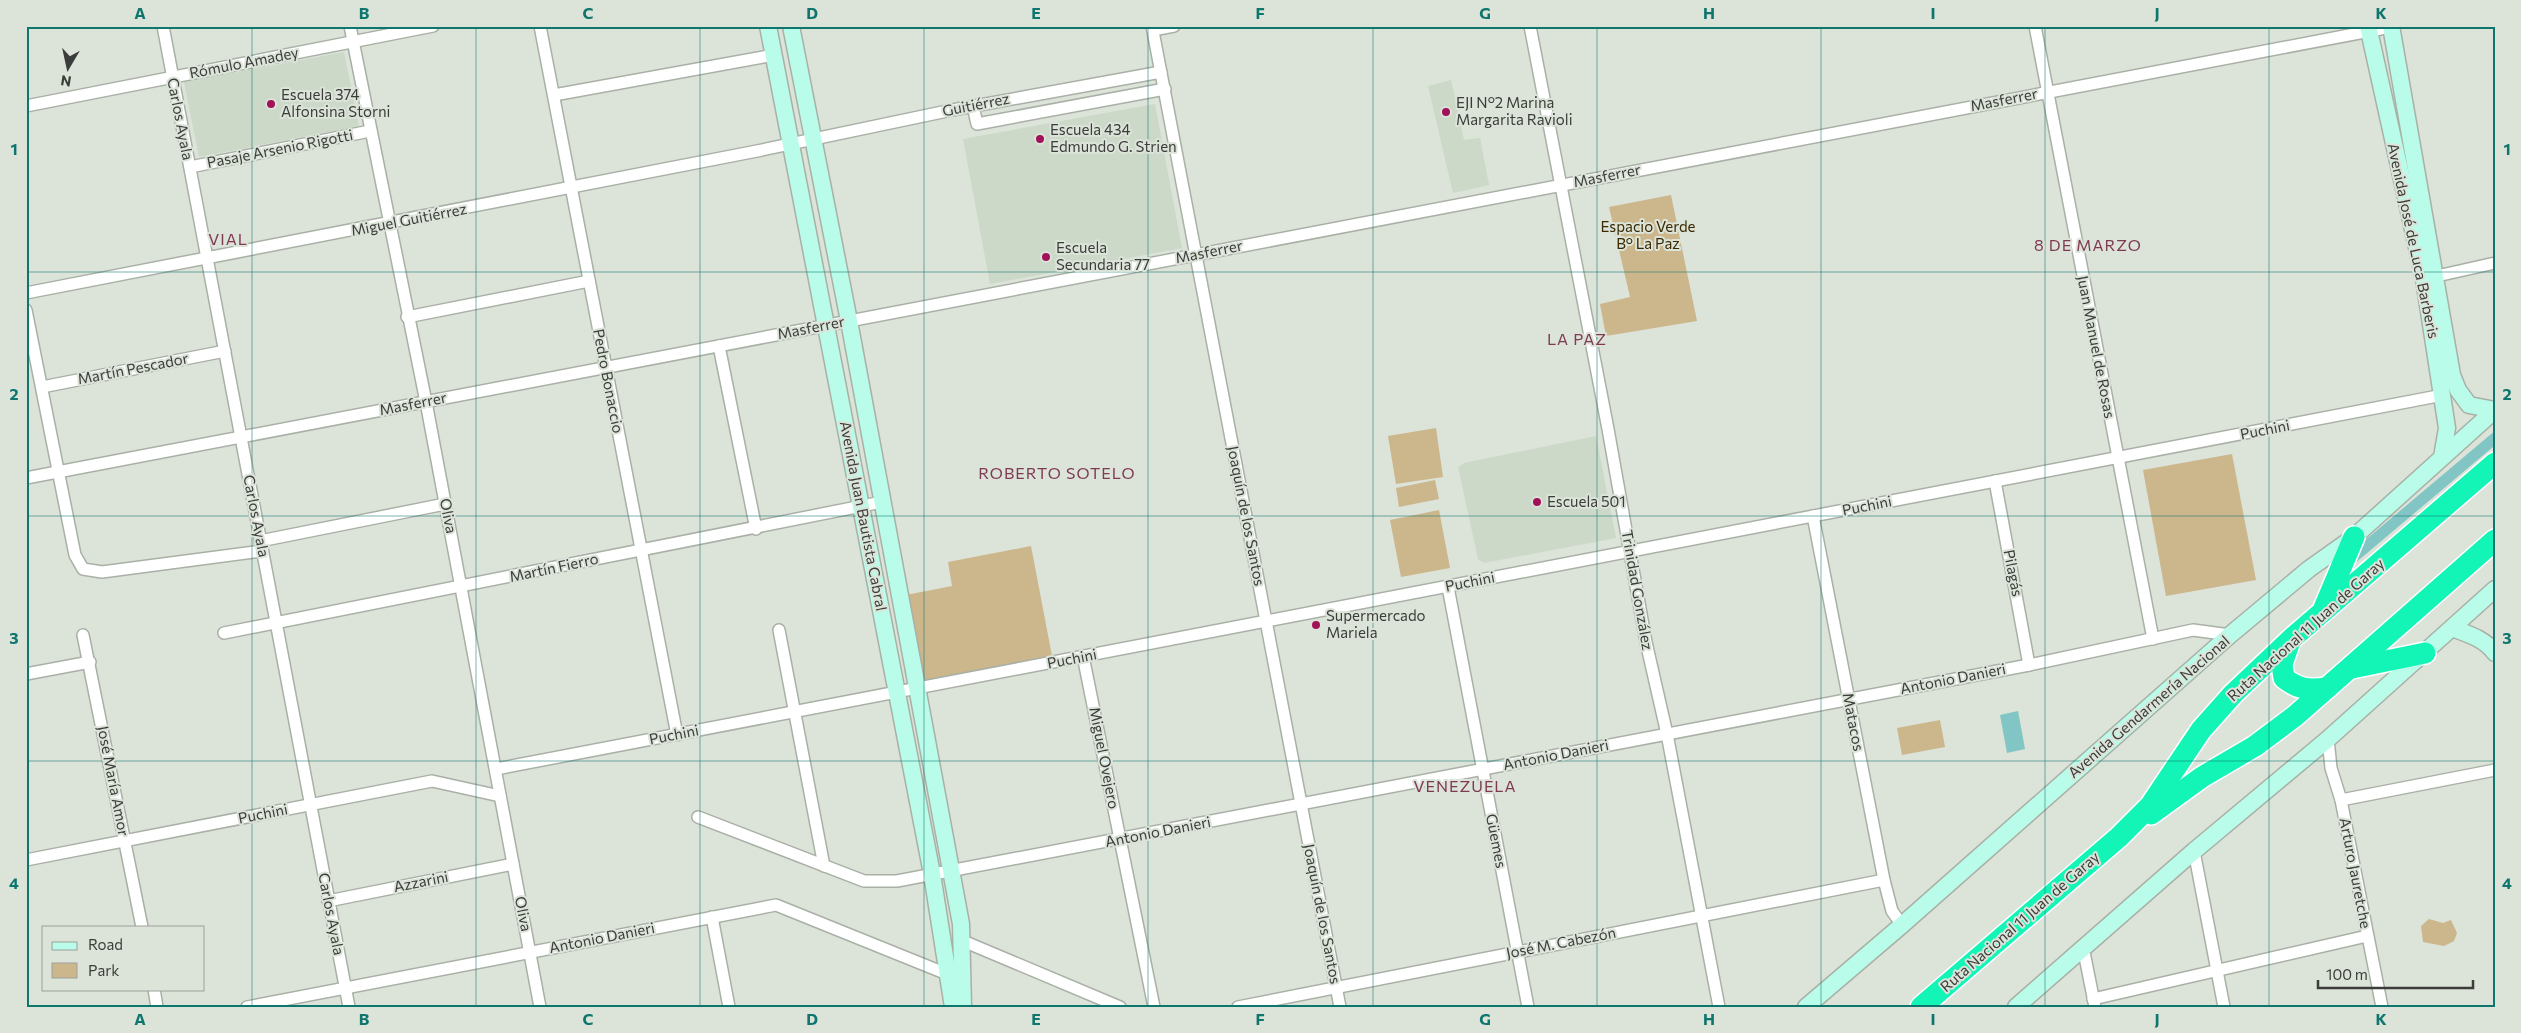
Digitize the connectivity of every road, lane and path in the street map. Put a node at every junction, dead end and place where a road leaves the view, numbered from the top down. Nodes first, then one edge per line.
1 (163, 26) edge
2 (350, 26) edge
3 (433, 26) edge
4 (540, 26) edge
5 (768, 26) edge
6 (790, 26) edge
7 (1174, 26) edge
8 (1530, 26) edge
9 (2035, 26) edge
10 (2391, 26) edge
11 (1153, 28) edge
12 (2369, 29) edge
13 (353, 42) junction
14 (774, 55) junction
15 (1161, 72) junction
16 (172, 77) junction
17 (1165, 89) junction
18 (2048, 92) junction
19 (554, 95) junction
20 (26, 106) edge
21 (973, 106) junction
22 (370, 131) junction
23 (812, 138) junction
24 (791, 142) junction
25 (190, 167) junction
26 (1560, 185) junction
27 (570, 188) junction
28 (389, 224) junction
29 (1196, 255) junction
30 (207, 258) junction
31 (2495, 262) edge
32 (2430, 278) junction
33 (589, 281) junction
34 (26, 293) edge
35 (26, 310) edge
36 (407, 317) junction
37 (849, 321) junction
38 (826, 326) junction
39 (719, 346) junction
40 (225, 351) junction
41 (606, 368) junction
42 (42, 387) junction
43 (2443, 396) junction
44 (426, 402) junction
45 (2495, 410) edge
46 (241, 437) junction
47 (2442, 457) junction
48 (2118, 458) junction
49 (2495, 463) edge
50 (59, 472) junction
51 (26, 478) edge
52 (1995, 481) junction
53 (882, 502) junction
54 (445, 504) junction
55 (861, 507) junction
56 (1813, 516) junction
57 (756, 529) junction
58 (2354, 537) junction
59 (2495, 540) edge
60 (261, 546) junction
61 (640, 550) junction
62 (1630, 553) junction
63 (1448, 586) junction
64 (462, 587) junction
65 (2495, 589) edge
66 (2322, 613) junction
67 (1266, 621) junction
68 (276, 624) junction
69 (2452, 628) junction
70 (778, 630) dead end
71 (224, 633) dead end
72 (83, 635) dead end
73 (2230, 635) junction
74 (2153, 639) junction
75 (2290, 640) junction
76 (2425, 653) junction
77 (2495, 654) edge
78 (1083, 656) junction
79 (90, 662) junction
80 (2029, 665) junction
81 (2349, 669) junction
82 (26, 674) edge
83 (916, 688) junction
84 (2327, 688) junction
85 (896, 692) junction
86 (1848, 699) junction
87 (793, 712) junction
88 (1667, 734) junction
89 (677, 735) junction
90 (2328, 739) junction
91 (496, 769) junction
92 (1483, 769) junction
93 (2495, 770) edge
94 (500, 796) junction
95 (2341, 800) junction
96 (1301, 804) junction
97 (310, 805) junction
98 (698, 817) dead end
99 (2119, 837) junction
100 (1120, 839) junction
101 (125, 841) junction
102 (2194, 851) junction
103 (26, 860) edge
104 (513, 864) junction
105 (824, 866) junction
106 (952, 871) junction
107 (932, 874) junction
108 (1884, 880) junction
109 (328, 901) junction
110 (712, 917) junction
111 (1702, 917) junction
112 (1902, 925) junction
113 (142, 926) edge
114 (2368, 936) junction
115 (963, 941) junction
116 (2083, 947) junction
117 (1517, 951) junction
118 (530, 952) junction
119 (2216, 969) junction
120 (947, 974) junction
121 (1336, 987) junction
122 (345, 988) junction
123 (154, 990) edge
124 (2094, 1003) edge
125 (157, 1007) edge
126 (247, 1007) edge
127 (348, 1007) edge
128 (540, 1007) edge
129 (729, 1007) edge
130 (953, 1007) edge
131 (963, 1007) edge
132 (1120, 1007) edge
133 (1154, 1007) edge
134 (1238, 1007) edge
135 (1340, 1007) edge
136 (1528, 1007) edge
137 (1719, 1007) edge
138 (1806, 1007) edge
139 (1921, 1007) edge
140 (2016, 1007) edge
141 (2224, 1007) edge
142 (2382, 1007) edge

1 - 16 street, Carlos Ayala
2 - 13 street, Oliva
3 - 13 street, Rómulo Amadey
4 - 19 street, Pedro Bonaccio
5 - 14 main road, Avenida Juan Bautista Cabral
6 - 23 main road, Avenida Juan Bautista Cabral
7 - 11 street
8 - 26 street, Trinidad González
9 - 18 street, Juan Manuel de Rosas
10 - 12 street, Masferrer
10 - 32 main road, Avenida José de Luca Barberis
11 - 15 street, Joaquín de los Santos
12 - 18 street, Masferrer
12 - 32 main road, Avenida José de Luca Barberis
13 - 16 street, Rómulo Amadey
13 - 22 street, Oliva
14 - 19 street
14 - 24 main road, Avenida Juan Bautista Cabral
15 - 17 street, Joaquín de los Santos
15 - 21 street, Guitiérrez
16 - 20 street, Rómulo Amadey
16 - 25 street, Carlos Ayala
17 - 21 street
17 - 29 street, Joaquín de los Santos
18 - 26 street, Masferrer
18 - 48 street, Juan Manuel de Rosas
19 - 27 street, Pedro Bonaccio
21 - 23 street, Guitiérrez
22 - 25 street, Pasaje Arsenio Rigotti
22 - 28 street, Oliva
23 - 24 street, Guitiérrez
23 - 37 main road, Avenida Juan Bautista Cabral
24 - 27 street, Miguel Guitiérrez
24 - 38 main road, Avenida Juan Bautista Cabral
25 - 30 street, Carlos Ayala
26 - 29 street, Masferrer
26 - 62 street, Trinidad González
27 - 28 street, Miguel Guitiérrez
27 - 33 street, Pedro Bonaccio
28 - 30 street, Miguel Guitiérrez
28 - 36 street, Oliva
29 - 37 street, Masferrer
29 - 67 street, Joaquín de los Santos
30 - 34 street, Miguel Guitiérrez
30 - 40 street, Carlos Ayala
31 - 32 street
32 - 43 main road, Avenida José de Luca Barberis
32 - 45 main road, Avenida José de Luca Barberis
33 - 36 street
33 - 41 street, Pedro Bonaccio
35 - 42 street
36 - 44 street, Oliva
37 - 38 street, Masferrer
37 - 53 main road, Avenida Juan Bautista Cabral
38 - 39 street, Masferrer
38 - 55 main road, Avenida Juan Bautista Cabral
39 - 41 street, Masferrer
39 - 57 street
40 - 42 street, Martín Pescador
40 - 46 street, Carlos Ayala
41 - 44 street, Masferrer
41 - 61 street, Pedro Bonaccio
42 - 50 street
43 - 47 main road, Avenida José de Luca Barberis
43 - 48 street, Puchini
44 - 46 street, Masferrer
44 - 54 street, Oliva
45 - 47 main road, Avenida Gendarmería Nacional
46 - 50 street, Masferrer
46 - 60 street, Carlos Ayala
47 - 58 main road, Avenida Gendarmería Nacional
48 - 52 street, Puchini
48 - 74 street, Juan Manuel de Rosas
49 - 66 highway, Ruta Nacional 11 Juan de Garay
50 - 51 street, Masferrer
50 - 60 street
52 - 56 street, Puchini
52 - 80 street, Pilagás
53 - 55 street, Martín Fierro
53 - 83 main road, Avenida Juan Bautista Cabral
54 - 60 street
54 - 64 street, Oliva
55 - 57 street, Martín Fierro
55 - 85 main road, Avenida Juan Bautista Cabral
56 - 62 street, Puchini
56 - 86 street, Matacos
57 - 61 street, Martín Fierro
58 - 66 highway
58 - 73 main road, Avenida Gendarmería Nacional
59 - 81 highway, Ruta Nacional 11 Juan de Garay
60 - 68 street, Carlos Ayala
61 - 64 street, Martín Fierro
61 - 89 street, Pedro Bonaccio
62 - 63 street, Puchini
62 - 88 street, Trinidad González
63 - 67 street, Puchini
63 - 92 street, Güemes
64 - 68 street, Martín Fierro
64 - 91 street, Oliva
65 - 69 main road
66 - 75 highway, Ruta Nacional 11 Juan de Garay
67 - 78 street, Puchini
67 - 96 street, Joaquín de los Santos
68 - 71 street, Martín Fierro
68 - 97 street, Carlos Ayala
69 - 76 main road
69 - 77 main road
70 - 87 street
72 - 79 street, José María Amor
73 - 74 street, Antonio Danieri
73 - 112 main road, Avenida Gendarmería Nacional
74 - 80 street, Antonio Danieri
75 - 84 highway
75 - 99 highway, Ruta Nacional 11 Juan de Garay
76 - 81 highway
76 - 90 main road
78 - 83 street, Puchini
78 - 100 street, Miguel Ovejero
79 - 82 street
79 - 101 street, José María Amor
80 - 86 street, Antonio Danieri
81 - 84 highway, Ruta Nacional 11 Juan de Garay
83 - 85 street, Puchini
83 - 106 main road, Avenida Juan Bautista Cabral
84 - 99 highway, Ruta Nacional 11 Juan de Garay
85 - 87 street, Puchini
85 - 107 main road, Avenida Juan Bautista Cabral
86 - 88 street, Antonio Danieri
86 - 108 street, Matacos
87 - 89 street, Puchini
87 - 105 street
88 - 92 street, Antonio Danieri
88 - 111 street, Trinidad González
89 - 91 street, Puchini
90 - 95 street, Arturo Jauretche
90 - 102 main road
91 - 94 street, Oliva
92 - 96 street, Antonio Danieri
92 - 117 street, Güemes
93 - 95 street
94 - 97 street, Puchini
94 - 104 street, Oliva
95 - 114 street, Arturo Jauretche
96 - 100 street, Antonio Danieri
96 - 121 street, Joaquín de los Santos
97 - 101 street, Puchini
97 - 109 street, Carlos Ayala
98 - 105 street, Antonio Danieri
99 - 139 highway, Ruta Nacional 11 Juan de Garay
100 - 106 street, Antonio Danieri
100 - 133 street, Miguel Ovejero
101 - 103 street, Puchini
101 - 113 street, José María Amor
102 - 116 main road
102 - 119 street
104 - 109 street, Azzarini
104 - 118 street, Oliva
105 - 107 street, Antonio Danieri
106 - 107 street, Antonio Danieri
106 - 115 main road, Avenida Juan Bautista Cabral
107 - 120 main road, Avenida Juan Bautista Cabral
108 - 111 street, José M. Cabezón
108 - 112 street, Matacos
109 - 122 street, Carlos Ayala
110 - 118 street, Antonio Danieri
110 - 120 street, Antonio Danieri
110 - 129 street
111 - 117 street, José M. Cabezón
111 - 137 street, Trinidad González
112 - 138 main road, Avenida Gendarmería Nacional
114 - 119 street
114 - 142 street, Arturo Jauretche
115 - 131 main road, Avenida Juan Bautista Cabral
115 - 132 street
116 - 124 street
116 - 140 main road
117 - 121 street, José M. Cabezón
117 - 136 street, Güemes
118 - 122 street, Antonio Danieri
118 - 128 street, Oliva
119 - 124 street
119 - 141 street
120 - 130 main road, Avenida Juan Bautista Cabral
121 - 134 street, José M. Cabezón
121 - 135 street, Joaquín de los Santos
122 - 126 street, Antonio Danieri
122 - 127 street, Carlos Ayala
123 - 125 street

